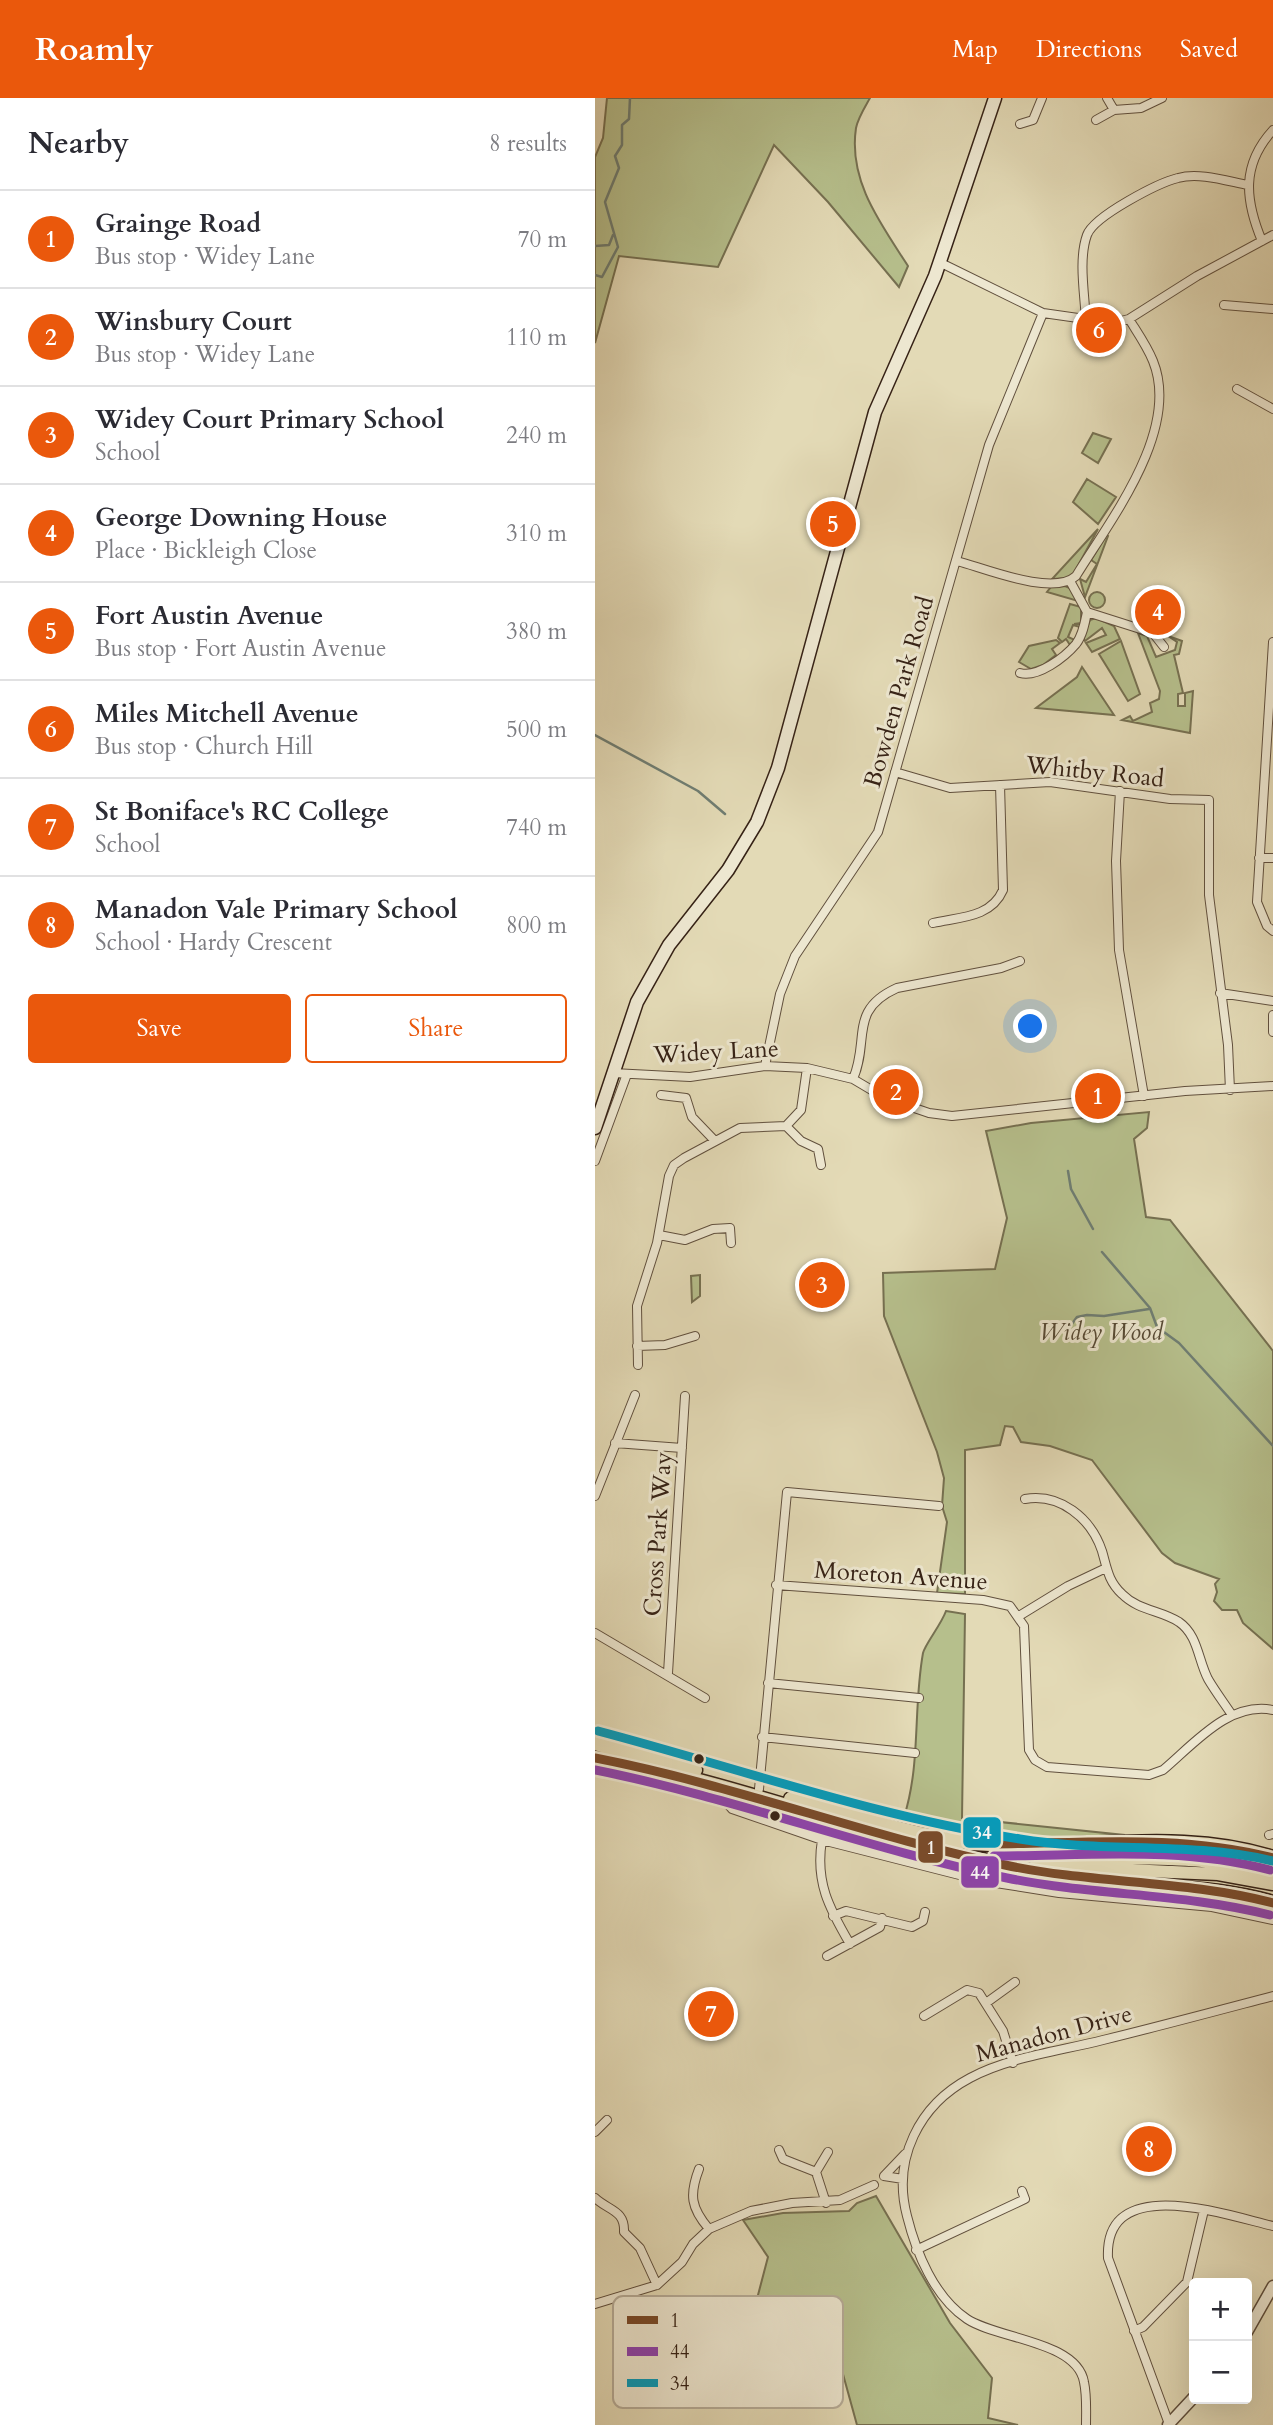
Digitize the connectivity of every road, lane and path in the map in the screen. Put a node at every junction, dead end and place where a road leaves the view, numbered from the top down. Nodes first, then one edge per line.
1 (995, 98) edge
2 (1042, 98) edge
3 (1107, 98) edge
4 (1162, 98) edge
5 (1114, 110) junction
6 (1096, 120) dead end
7 (1020, 124) dead end
8 (1273, 130) edge
9 (1248, 185) junction
10 (1273, 234) edge
11 (1262, 241) junction
12 (940, 262) junction
13 (1224, 305) dead end
14 (1273, 309) edge
15 (1043, 313) junction
16 (1129, 319) junction
17 (1086, 322) junction
18 (1237, 389) dead end
19 (1273, 409) edge
20 (957, 561) junction
21 (1070, 581) junction
22 (1087, 612) junction
23 (1273, 642) edge
24 (1164, 647) dead end
25 (1020, 673) dead end
26 (1272, 676) edge
27 (895, 772) junction
28 (1268, 779) edge
29 (1000, 785) junction
30 (1120, 791) junction
31 (1259, 858) junction
32 (1273, 858) edge
33 (933, 923) dead end
34 (1273, 931) edge
35 (1020, 961) dead end
36 (1220, 993) junction
37 (1273, 1001) edge
38 (1273, 1018) edge
39 (1273, 1032) edge
40 (765, 1066) junction
41 (807, 1068) junction
42 (613, 1073) junction
43 (627, 1074) junction
44 (853, 1079) junction
45 (1273, 1086) edge
46 (1230, 1090) junction
47 (661, 1095) dead end
48 (1144, 1096) junction
49 (786, 1126) junction
50 (595, 1128) edge
51 (715, 1141) junction
52 (828, 1145) dead end
53 (818, 1149) junction
54 (595, 1161) edge
55 (821, 1166) dead end
56 (659, 1235) junction
57 (731, 1243) dead end
58 (695, 1336) dead end
59 (638, 1346) junction
60 (638, 1365) dead end
61 (635, 1395) dead end
62 (685, 1396) dead end
63 (615, 1443) junction
64 (682, 1448) junction
65 (595, 1496) edge
66 (1025, 1499) dead end
67 (939, 1506) dead end
68 (1106, 1569) junction
69 (776, 1585) junction
70 (1019, 1616) junction
71 (595, 1633) edge
72 (668, 1674) junction
73 (768, 1683) junction
74 (705, 1698) dead end
75 (919, 1698) dead end
76 (1273, 1710) edge
77 (1232, 1715) junction
78 (762, 1737) junction
79 (595, 1743) edge
80 (915, 1753) dead end
81 (595, 1758) edge
82 (731, 1786) junction
83 (759, 1789) junction
84 (822, 1840) junction
85 (976, 1843) junction
86 (1273, 1858) edge
87 (996, 1863) junction
88 (1273, 1874) edge
89 (1273, 1884) edge
90 (1273, 1903) edge
91 (925, 1912) dead end
92 (833, 1916) junction
93 (883, 1919) junction
94 (1273, 1920) edge
95 (850, 1944) junction
96 (827, 1956) dead end
97 (1015, 1982) dead end
98 (1273, 1996) edge
99 (986, 2003) junction
100 (924, 2016) dead end
101 (1013, 2063) junction
102 (607, 2120) dead end
103 (595, 2132) edge
104 (779, 2150) dead end
105 (828, 2152) dead end
106 (905, 2154) junction
107 (699, 2169) dead end
108 (816, 2172) junction
109 (903, 2179) junction
110 (874, 2185) dead end
111 (1022, 2192) dead end
112 (595, 2198) edge
113 (826, 2203) junction
114 (1204, 2210) junction
115 (1273, 2225) edge
116 (709, 2230) junction
117 (916, 2250) junction
118 (657, 2284) junction
119 (1273, 2286) edge
120 (620, 2296) edge
121 (613, 2298) edge
122 (595, 2304) edge
123 (1252, 2323) edge
124 (1134, 2331) junction
125 (1189, 2402) edge
126 (1086, 2425) edge
127 (1168, 2425) edge

1 - 12 main road
2 - 7 street
3 - 5 street
4 - 5 street
5 - 6 street
8 - 9 street
9 - 11 street
9 - 17 street
10 - 11 street
11 - 16 street
12 - 15 street
12 - 42 main road
13 - 14 street
15 - 17 street
15 - 20 street, Bowden Park Road
16 - 17 street
16 - 21 street
18 - 19 street
20 - 21 street
20 - 27 street, Bowden Park Road
21 - 22 street
22 - 24 street
22 - 25 street
23 - 26 street
26 - 28 street
27 - 29 street, Whitby Road
27 - 40 street, Bowden Park Road
28 - 31 street
29 - 30 street, Whitby Road
29 - 33 street
30 - 36 street, Whitby Road
30 - 48 street
31 - 32 street
31 - 34 street
35 - 44 street
36 - 37 street
36 - 46 street
38 - 39 street
40 - 41 street, Widey Lane
40 - 43 street, Widey Lane
41 - 44 street, Widey Lane
41 - 49 street
42 - 43 street, Widey Lane
42 - 50 main road
43 - 54 street
44 - 48 street, Widey Lane
45 - 46 street, Widey Lane
46 - 48 street, Widey Lane
47 - 51 street
49 - 51 street
49 - 53 street
51 - 56 street
52 - 53 street
53 - 55 street
56 - 57 street
56 - 59 street
58 - 59 street
59 - 60 street
61 - 63 street
62 - 64 street, Cross Park Way
63 - 64 street
63 - 65 street
64 - 72 street, Cross Park Way
66 - 68 street
67 - 69 street
68 - 70 street
68 - 77 street
69 - 70 street, Moreton Avenue
69 - 73 street
70 - 77 street
71 - 72 street
72 - 74 street
73 - 75 street
73 - 78 street
76 - 77 street
78 - 80 street
78 - 83 street
79 - 82 highway
81 - 82 highway
82 - 83 highway
82 - 84 street
82 - 87 highway
83 - 85 highway
84 - 92 street
84 - 94 street
85 - 86 highway
85 - 88 main road
87 - 89 main road
87 - 90 highway
91 - 93 street
92 - 93 street
92 - 95 street
93 - 95 street
95 - 96 street
97 - 99 street
98 - 101 street, Manadon Drive
99 - 100 street
99 - 101 street
101 - 106 street, Manadon Drive
102 - 103 street
104 - 108 street
105 - 108 street
106 - 109 street, Manadon Drive
106 - 109 street
107 - 116 street
108 - 113 street
109 - 117 street
110 - 113 street
111 - 117 street
112 - 118 street
113 - 116 street
114 - 115 street
114 - 124 street
114 - 124 street
116 - 118 street
117 - 126 street
118 - 120 street
119 - 123 street
121 - 122 street
124 - 127 street
125 - 127 street

